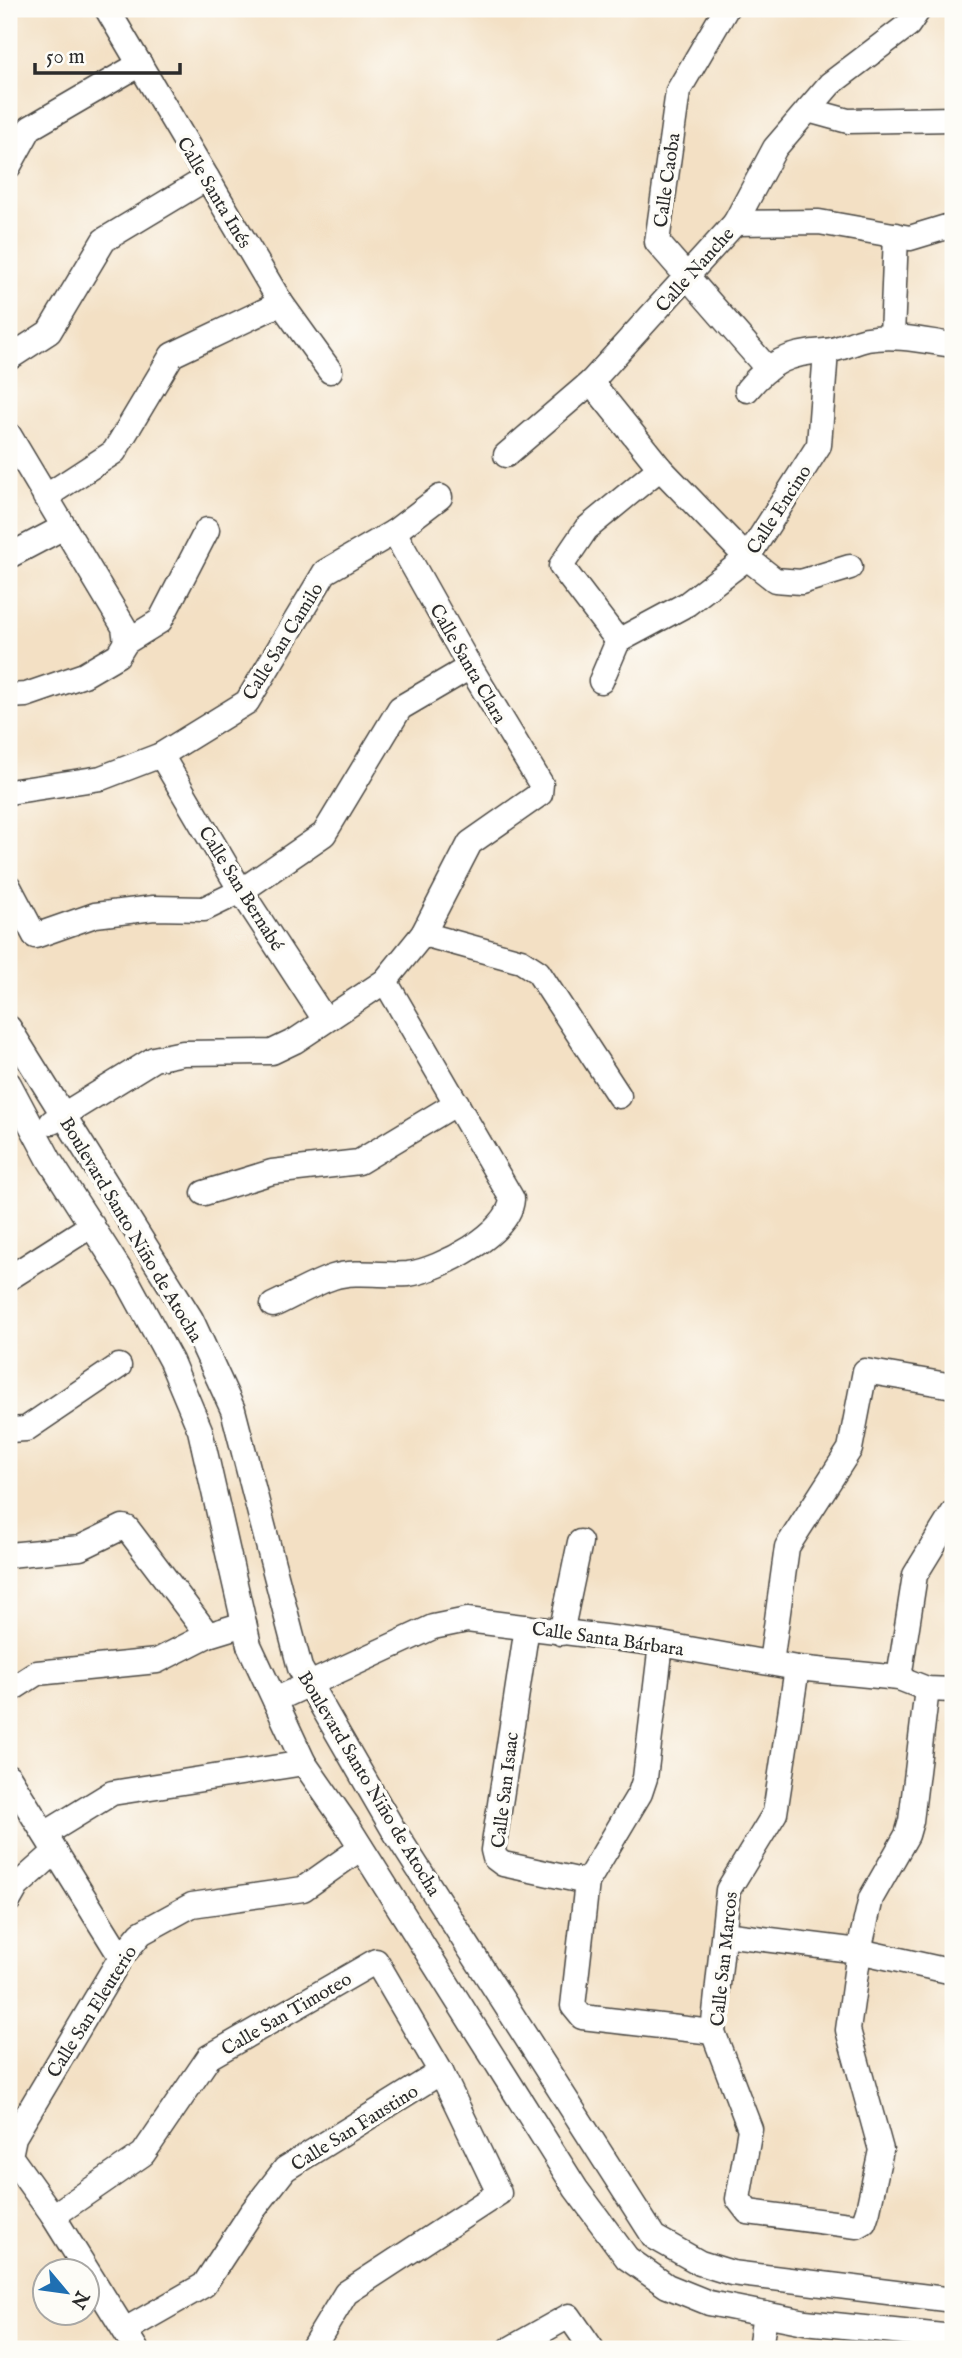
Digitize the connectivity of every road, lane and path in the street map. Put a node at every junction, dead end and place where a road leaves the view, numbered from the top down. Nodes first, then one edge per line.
1 (107, 9) edge
2 (726, 9) edge
3 (919, 9) edge
4 (140, 64) junction
5 (808, 110) junction
6 (953, 119) edge
7 (9, 166) edge
8 (207, 178) junction
9 (735, 223) junction
10 (953, 225) edge
11 (896, 235) junction
12 (687, 277) junction
13 (281, 303) junction
14 (892, 336) junction
15 (953, 345) edge
16 (826, 351) junction
17 (9, 358) edge
18 (766, 367) junction
19 (330, 371) dead end
20 (591, 382) junction
21 (747, 390) dead end
22 (9, 435) edge
23 (506, 455) dead end
24 (660, 468) junction
25 (45, 497) junction
26 (440, 497) dead end
27 (64, 527) junction
28 (207, 530) dead end
29 (394, 532) junction
30 (9, 556) edge
31 (747, 558) junction
32 (850, 568) dead end
33 (618, 641) junction
34 (126, 642) junction
35 (470, 667) junction
36 (601, 681) dead end
37 (9, 696) edge
38 (161, 755) junction
39 (9, 792) edge
40 (9, 887) edge
41 (241, 891) junction
42 (423, 934) junction
43 (385, 981) junction
44 (326, 1020) junction
45 (9, 1028) edge
46 (9, 1084) edge
47 (619, 1096) dead end
48 (457, 1102) junction
49 (64, 1115) junction
50 (34, 1131) junction
51 (204, 1193) dead end
52 (92, 1225) junction
53 (9, 1278) edge
54 (274, 1305) dead end
55 (119, 1366) dead end
56 (953, 1386) edge
57 (9, 1430) edge
58 (953, 1513) edge
59 (580, 1542) dead end
60 (9, 1555) edge
61 (244, 1624) junction
62 (527, 1627) junction
63 (561, 1633) junction
64 (208, 1635) junction
65 (661, 1643) junction
66 (771, 1663) junction
67 (797, 1668) junction
68 (899, 1678) junction
69 (310, 1685) junction
70 (927, 1689) junction
71 (953, 1690) edge
72 (9, 1691) edge
73 (275, 1700) junction
74 (304, 1763) junction
75 (9, 1777) edge
76 (50, 1843) junction
77 (361, 1848) junction
78 (587, 1882) junction
79 (9, 1899) edge
80 (724, 1934) junction
81 (859, 1951) junction
82 (121, 1957) junction
83 (953, 1972) edge
84 (505, 2004) junction
85 (474, 2027) junction
86 (713, 2032) junction
87 (441, 2072) junction
88 (10, 2156) edge
89 (53, 2216) junction
90 (874, 2290) junction
91 (953, 2300) edge
92 (765, 2314) junction
93 (869, 2328) junction
94 (953, 2337) edge
95 (131, 2340) edge
96 (312, 2349) edge
97 (510, 2349) edge
98 (592, 2349) edge
99 (764, 2349) edge

1 - 4 street, Calle Santa Inés
2 - 12 street, Calle Caoba
3 - 5 street, Calle Nanche
4 - 7 street
4 - 8 street, Calle Santa Inés
5 - 6 street
5 - 9 street, Calle Nanche
8 - 13 street, Calle Santa Inés
8 - 17 street
9 - 11 street
9 - 12 street, Calle Nanche
10 - 11 street
11 - 14 street
12 - 18 street, Calle Caoba
12 - 20 street, Calle Nanche
13 - 19 street, Calle Santa Inés
13 - 25 street
14 - 15 street
14 - 16 street
16 - 18 street
16 - 31 street, Calle Encino
18 - 21 street
20 - 23 street, Calle Nanche
20 - 24 street
22 - 25 street
24 - 31 street
24 - 33 street
25 - 27 street
26 - 29 street, Calle San Camilo
27 - 30 street
27 - 34 street
28 - 34 street
29 - 35 street, Calle Santa Clara
29 - 38 street, Calle San Camilo
31 - 32 street
31 - 33 street, Calle Encino
33 - 36 street
34 - 37 street
35 - 41 street
35 - 42 street, Calle Santa Clara
38 - 39 street, Calle San Camilo
38 - 41 street, Calle San Bernabé
40 - 41 street
41 - 44 street, Calle San Bernabé
42 - 43 street
42 - 47 street
43 - 44 street
43 - 48 street
44 - 49 street
45 - 49 street, Boulevard Santo Niño de Atocha
46 - 50 street, Boulevard Santo Niño de Atocha
48 - 51 street
48 - 54 street
49 - 50 street
49 - 69 street, Boulevard Santo Niño de Atocha
50 - 52 street, Boulevard Santo Niño de Atocha
52 - 53 street
52 - 61 street, Boulevard Santo Niño de Atocha
55 - 57 street
56 - 66 street
58 - 68 street
59 - 63 street
60 - 64 street
61 - 64 street
61 - 73 street, Boulevard Santo Niño de Atocha
62 - 63 street, Calle Santa Bárbara
62 - 69 street, Calle Santa Bárbara
62 - 78 street, Calle San Isaac
63 - 65 street, Calle Santa Bárbara
64 - 72 street
65 - 66 street, Calle Santa Bárbara
65 - 78 street
66 - 67 street, Calle Santa Bárbara
67 - 68 street, Calle Santa Bárbara
67 - 80 street, Calle San Marcos
68 - 70 street, Calle Santa Bárbara
69 - 73 street, Calle Santa Bárbara
69 - 84 street, Boulevard Santo Niño de Atocha
70 - 71 street, Calle Santa Bárbara
70 - 81 street
73 - 74 street, Boulevard Santo Niño de Atocha
74 - 76 street
74 - 77 street, Boulevard Santo Niño de Atocha
75 - 76 street
76 - 79 street
76 - 82 street
77 - 82 street, Calle San Eleuterio
77 - 85 street, Boulevard Santo Niño de Atocha
78 - 86 street
80 - 81 street
80 - 86 street, Calle San Marcos
81 - 83 street
81 - 86 street, Calle San Marcos
82 - 88 street, Calle San Eleuterio
84 - 85 street
84 - 90 street, Boulevard Santo Niño de Atocha
85 - 92 street, Boulevard Santo Niño de Atocha
87 - 89 street, Calle San Timoteo
87 - 95 street, Calle San Faustino
87 - 96 street
88 - 89 street
89 - 95 street
90 - 91 street, Boulevard Santo Niño de Atocha
90 - 93 street
92 - 93 street, Boulevard Santo Niño de Atocha
92 - 99 street
93 - 94 street, Boulevard Santo Niño de Atocha
97 - 98 street

